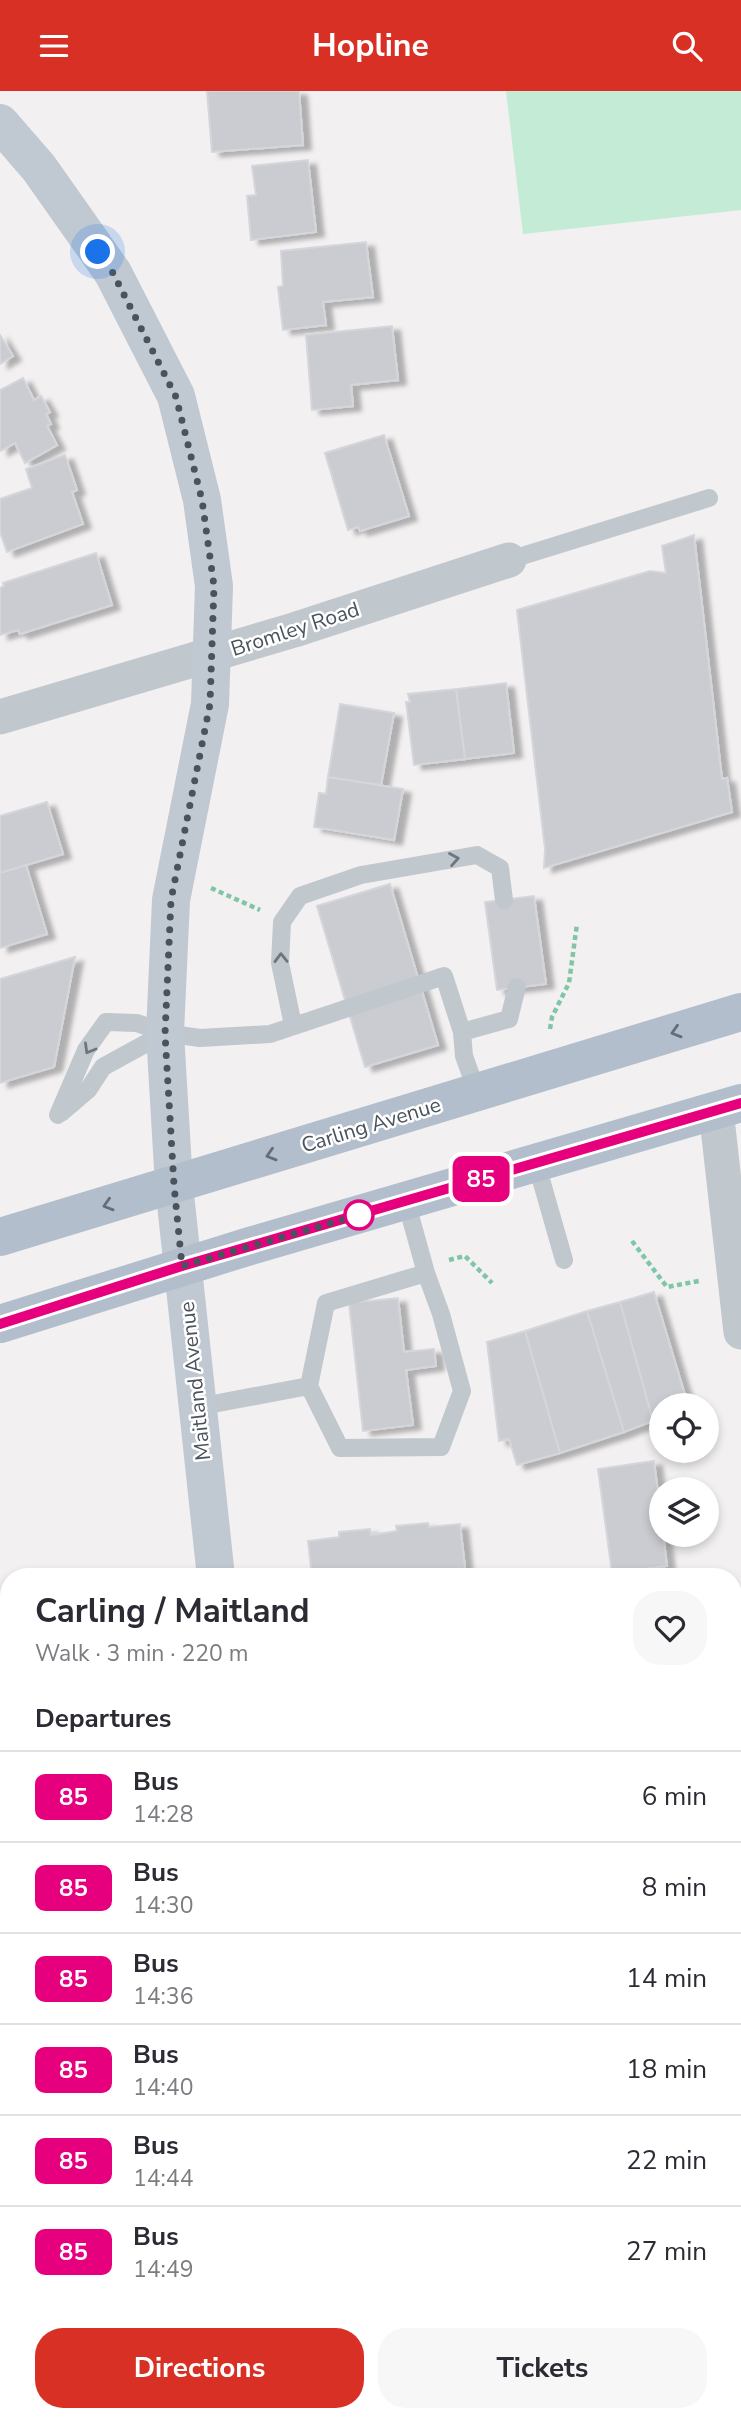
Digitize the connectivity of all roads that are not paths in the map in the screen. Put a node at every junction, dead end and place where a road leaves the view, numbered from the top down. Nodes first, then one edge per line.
1 (0, 123) edge
2 (709, 498) dead end
3 (509, 560) joint
4 (211, 655) junction
5 (0, 717) edge
6 (504, 900) dead end
7 (517, 987) dead end
8 (741, 1012) edge
9 (293, 1025) junction
10 (462, 1032) junction
11 (165, 1034) junction
12 (477, 1092) junction
13 (728, 1106) edge
14 (536, 1162) junction
15 (174, 1185) junction
16 (406, 1201) junction
17 (0, 1237) edge
18 (564, 1260) dead end
19 (182, 1266) junction
20 (425, 1270) junction
21 (0, 1324) edge
22 (741, 1332) edge
23 (309, 1386) junction
24 (197, 1407) junction
25 (215, 1568) edge

1 - 4 street, Maitland Avenue
2 - 3 lane
3 - 4 street, Bromley Road
4 - 5 street, Bromley Road
4 - 11 street, Maitland Avenue
9 -> 6 lane
7 - 10 lane
8 -> 12 main road, Carling Avenue
9 - 10 lane
9 - 11 lane
10 - 12 lane
11 -> 11 lane
11 - 15 street, Maitland Avenue
12 -> 15 main road, Carling Avenue
13 - 14 main road
13 - 22 street
14 - 16 main road
14 - 18 lane
15 -> 17 main road, Carling Avenue
15 - 19 street, Maitland Avenue
16 - 19 main road
16 - 20 lane
19 - 21 main road
19 - 24 street, Maitland Avenue
20 - 23 lane
20 - 23 lane
23 - 24 lane
24 - 25 street, Maitland Avenue

